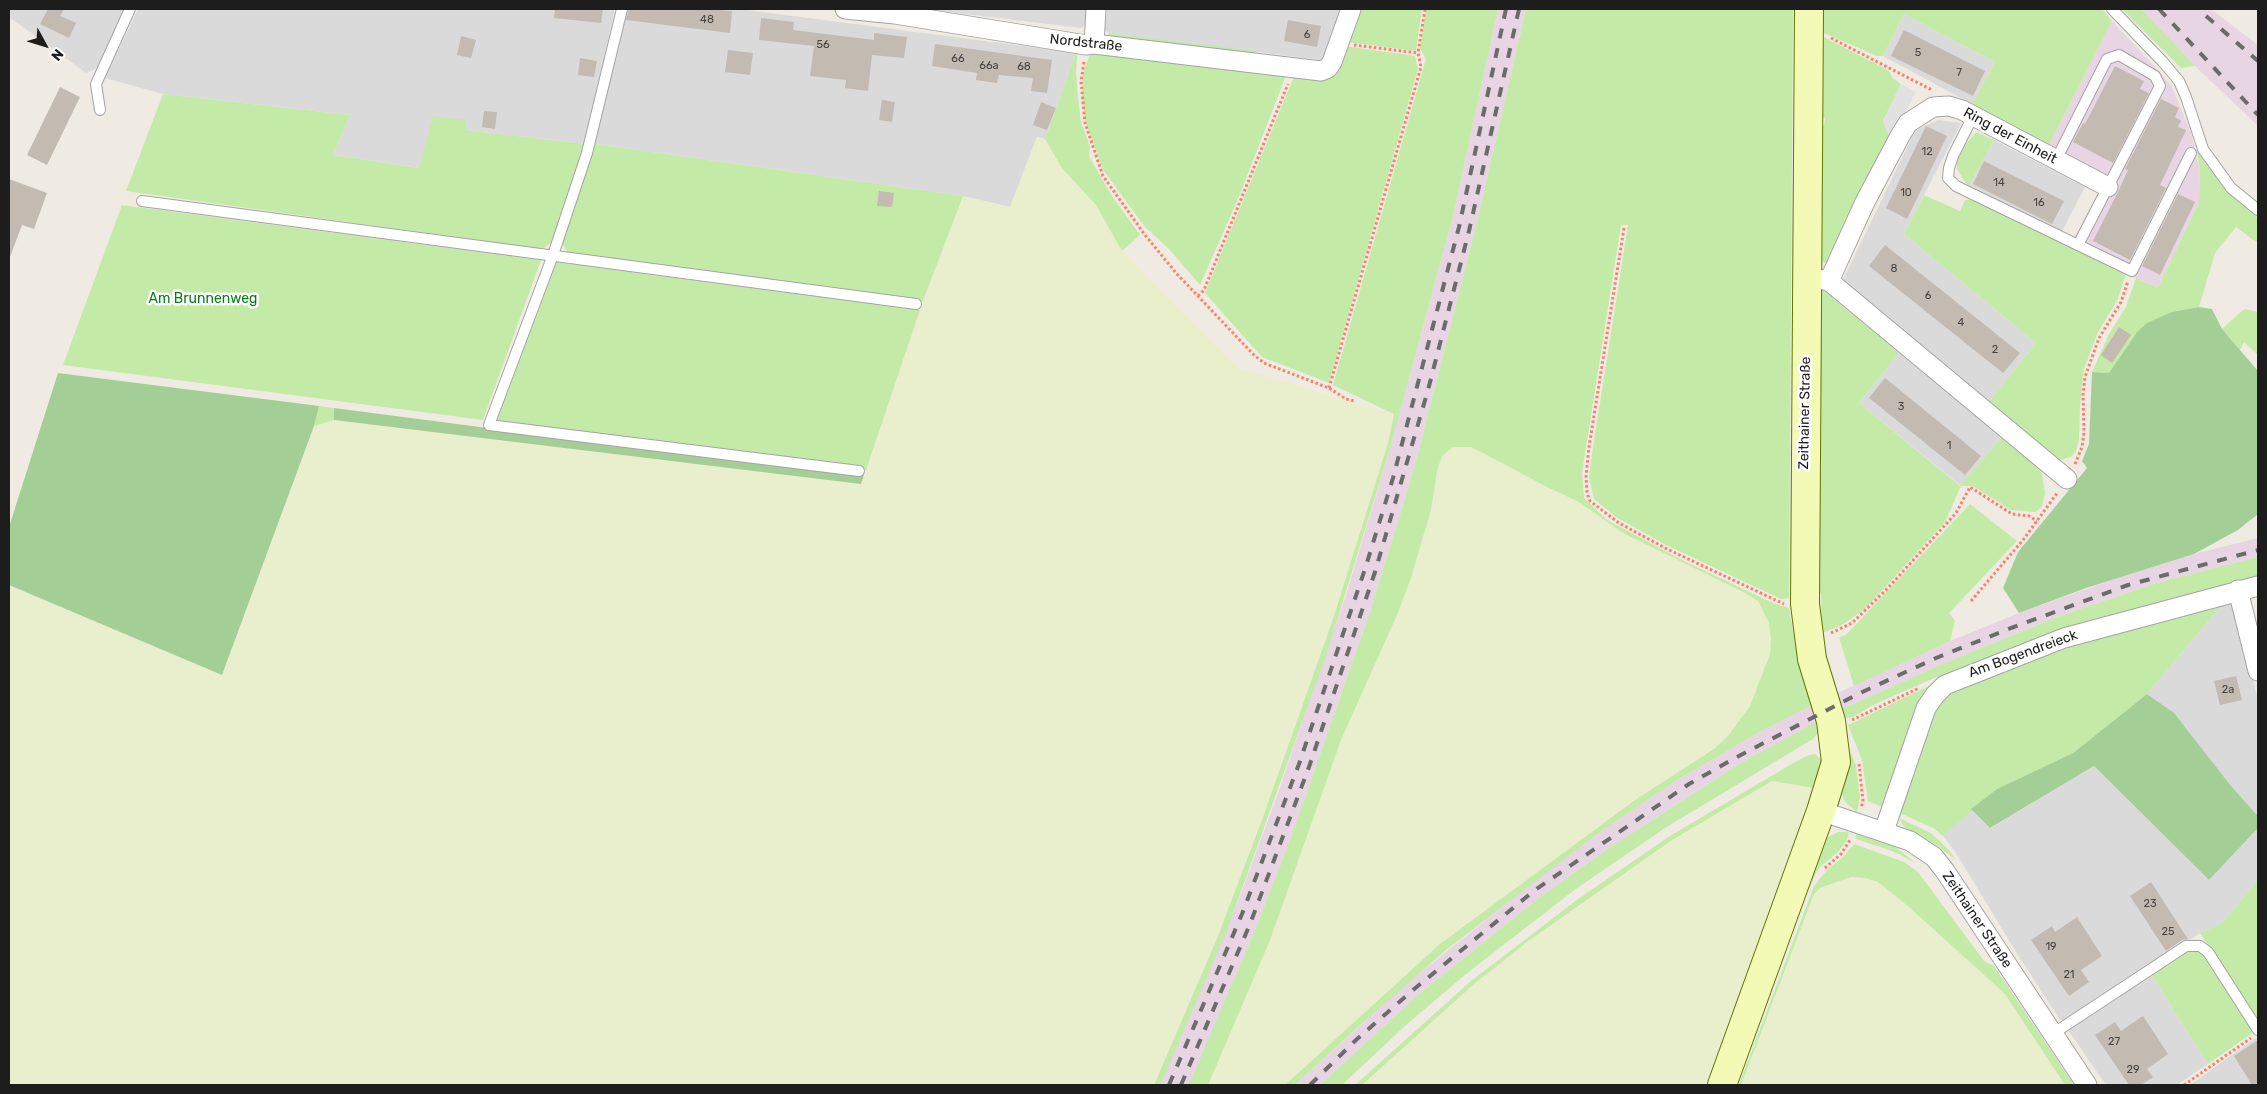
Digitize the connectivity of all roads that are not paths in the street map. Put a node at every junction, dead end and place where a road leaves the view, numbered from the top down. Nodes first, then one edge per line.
1 (130, 9) edge
2 (622, 9) edge
3 (846, 9) edge
4 (1096, 9) edge
5 (1351, 9) edge
6 (2112, 9) edge
7 (895, 11) edge
8 (1809, 20) edge
9 (1090, 45) junction
10 (100, 110) dead end
11 (1973, 116) junction
12 (2190, 154) dead end
13 (2056, 160) junction
14 (2108, 188) junction
15 (142, 201) dead end
16 (2258, 210) edge
17 (2078, 245) junction
18 (553, 255) junction
19 (1818, 280) junction
20 (916, 304) dead end
21 (859, 471) dead end
22 (2067, 480) road end
23 (2258, 586) edge
24 (2238, 590) junction
25 (2258, 670) edge
26 (1821, 811) junction
27 (1884, 831) junction
28 (2258, 1032) edge
29 (2054, 1034) junction
30 (1722, 1085) edge
31 (2087, 1085) edge

1 - 10 lane
2 - 18 lane
3 - 7 street, Nordstraße
4 - 9 street
5 - 9 street, Nordstraße
6 - 16 lane
7 - 9 street, Nordstraße
8 - 19 street, Zeithainer Straße
11 - 13 street, Ring der Einheit
11 - 17 lane
11 - 19 street, Ring der Einheit
12 - 17 lane
13 - 14 street, Ring der Einheit
13 - 14 lane
14 - 17 lane
15 - 18 lane
18 - 20 lane
18 - 21 lane
19 - 22 street
19 - 26 street, Zeithainer Straße
23 - 24 street, Am Bogendreieck
24 - 25 street
24 - 27 street, Am Bogendreieck
26 - 27 street, Zeithainer Straße
26 - 30 street, Zeithainer Straße
27 - 29 street, Zeithainer Straße
28 - 29 lane
29 - 31 street, Zeithainer Straße

